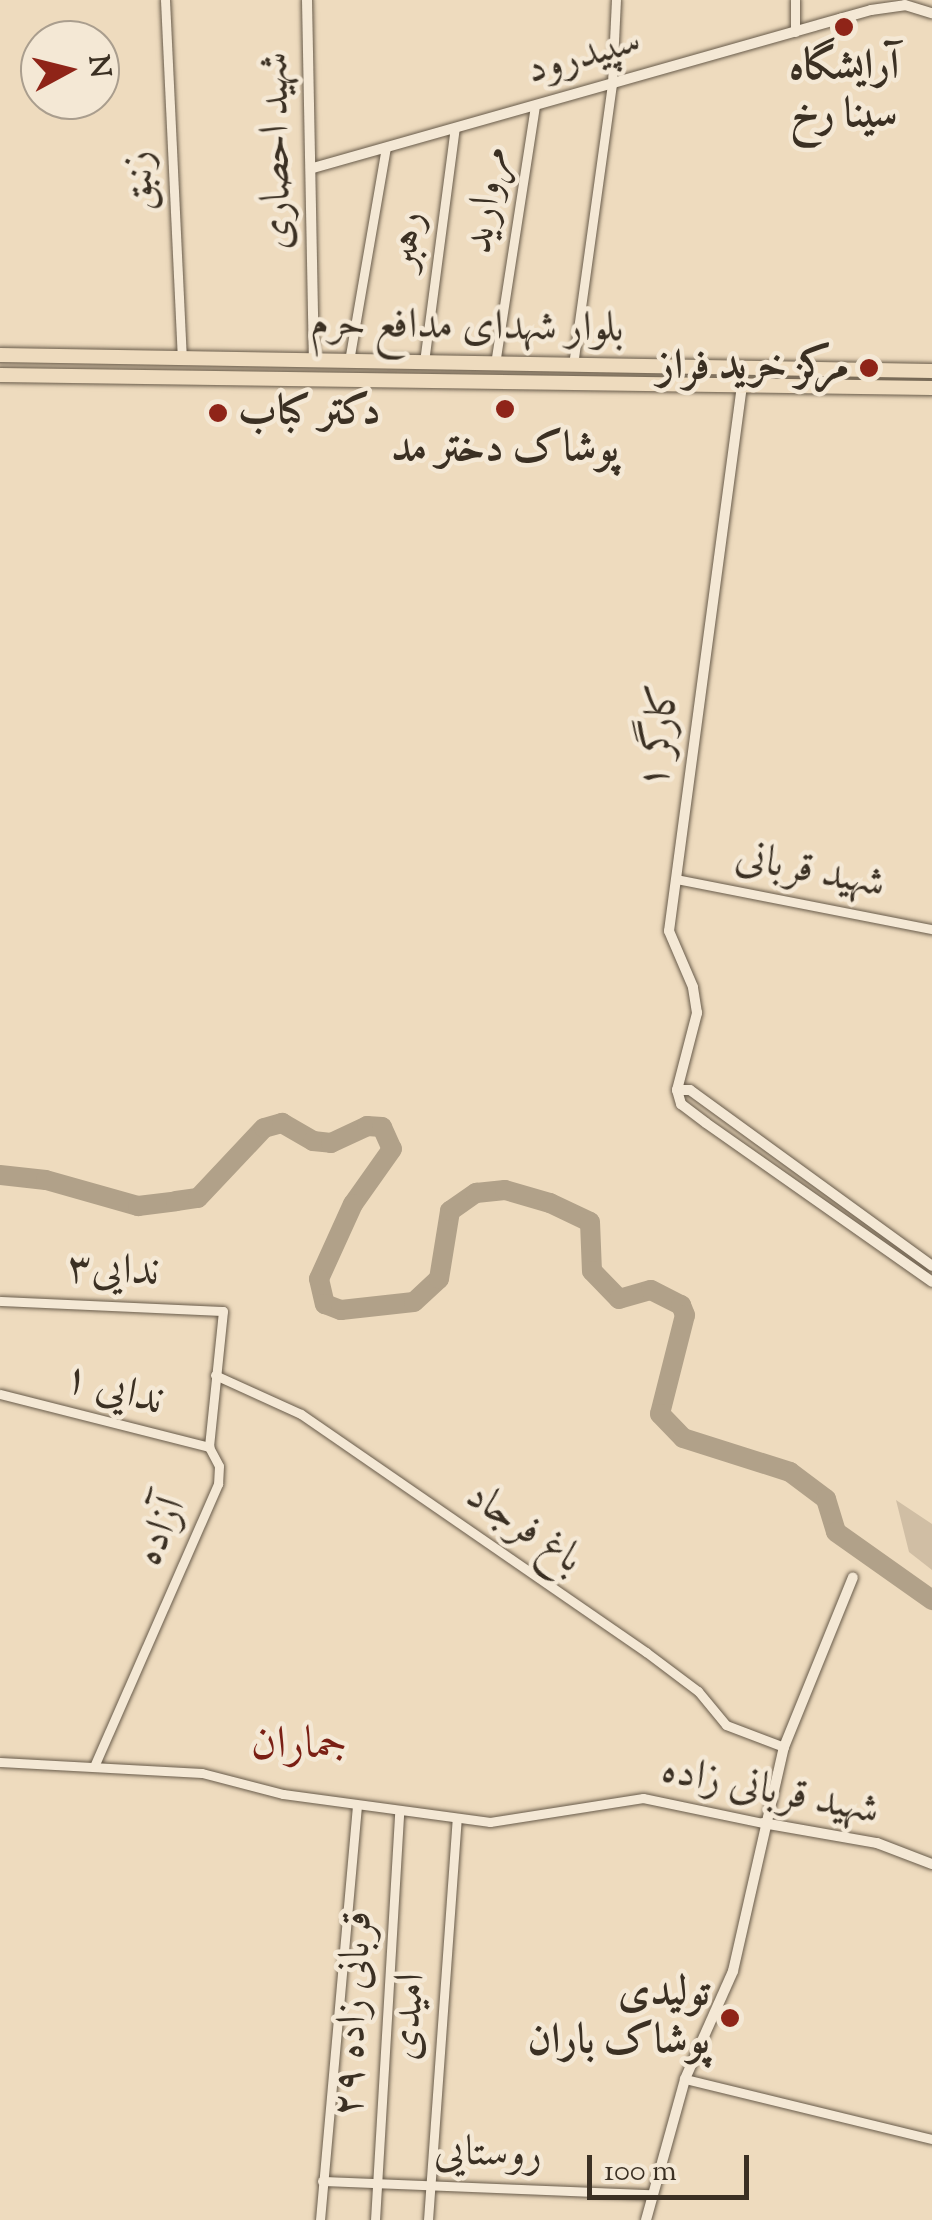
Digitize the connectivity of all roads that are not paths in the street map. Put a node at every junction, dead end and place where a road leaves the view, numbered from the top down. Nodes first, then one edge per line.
1 (164, 0) edge
2 (307, 0) edge
3 (616, 0) edge
4 (795, 0) edge
5 (871, 5) edge
6 (932, 13) edge
7 (795, 32) junction
8 (612, 84) junction
9 (535, 106) junction
10 (456, 128) junction
11 (386, 148) junction
12 (313, 168) junction
13 (0, 355) edge
14 (182, 358) junction
15 (314, 361) junction
16 (349, 361) junction
17 (424, 362) junction
18 (495, 364) junction
19 (573, 365) junction
20 (932, 371) edge
21 (0, 375) edge
22 (742, 385) junction
23 (932, 388) edge
24 (676, 879) junction
25 (932, 929) edge
26 (676, 1090) junction
27 (830, 1194) junction
28 (822, 1204) junction
29 (898, 1242) junction
30 (890, 1252) junction
31 (932, 1266) edge
32 (932, 1282) edge
33 (0, 1301) edge
34 (223, 1311) joint
35 (216, 1375) junction
36 (0, 1394) edge
37 (209, 1448) junction
38 (852, 1577) dead end
39 (784, 1747) junction
40 (0, 1762) edge
41 (94, 1766) junction
42 (357, 1805) junction
43 (399, 1811) junction
44 (457, 1818) junction
45 (764, 1823) junction
46 (932, 1864) edge
47 (686, 2079) junction
48 (932, 2139) edge
49 (322, 2181) junction
50 (378, 2183) junction
51 (430, 2185) junction
52 (652, 2194) junction
53 (320, 2220) edge
54 (376, 2220) edge
55 (428, 2220) edge
56 (646, 2220) edge

1 - 14 street, زنبق
2 - 12 street, شهید احصاری
3 - 8 street
4 - 7 street
5 - 6 street, سپیدرود
5 - 7 street, سپیدرود
7 - 8 street, سپیدرود
8 - 9 street, سپیدرود
8 - 19 street
9 - 10 street, سپیدرود
9 - 18 street, مروارید
10 - 11 street, سپیدرود
10 - 17 street, رهبر
11 - 12 street, سپیدرود
11 - 16 street
12 - 15 street, شهید احصاری
13 - 14 main road, بلوار شهدای مدافع حرم
14 - 15 main road, بلوار شهدای مدافع حرم
15 - 16 main road, بلوار شهدای مدافع حرم
16 - 17 main road, بلوار شهدای مدافع حرم
17 - 18 main road, بلوار شهدای مدافع حرم
18 - 19 main road, بلوار شهدای مدافع حرم
19 - 20 main road, بلوار شهدای مدافع حرم
21 - 22 main road, بلوار شهدای مدافع حرم
22 - 23 main road, بلوار شهدای مدافع حرم
22 - 24 street, کارگر ۱
24 - 25 street, شهید قربانی
24 - 26 street, کارگر ۱
26 - 27 street
26 - 28 street
27 - 28 street
27 - 29 street
28 - 30 street
29 - 30 street
29 - 31 street
30 - 32 street
33 - 34 street, ندایی۳
34 - 35 street, آزاده
35 - 37 street, آزاده
35 - 39 street, باغ فرجاد
36 - 37 street, ندایی ۱
37 - 41 street, آزاده
38 - 39 street
39 - 45 street
40 - 41 street, شهید قربانی زاده
41 - 42 street, شهید قربانی زاده
42 - 43 street, شهید قربانی زاده
42 - 49 street
43 - 44 street, شهید قربانی زاده
43 - 50 street, قربانی زاده ۲۹
44 - 45 street, شهید قربانی زاده
44 - 51 street, امیدی
45 - 46 street, شهید قربانی زاده
45 - 47 street
47 - 48 street
47 - 52 street
49 - 50 street, روستایی
49 - 53 street
50 - 51 street, روستایی
50 - 54 street, قربانی زاده ۲۹
51 - 52 street, روستایی
51 - 55 street, امیدی
52 - 56 street

